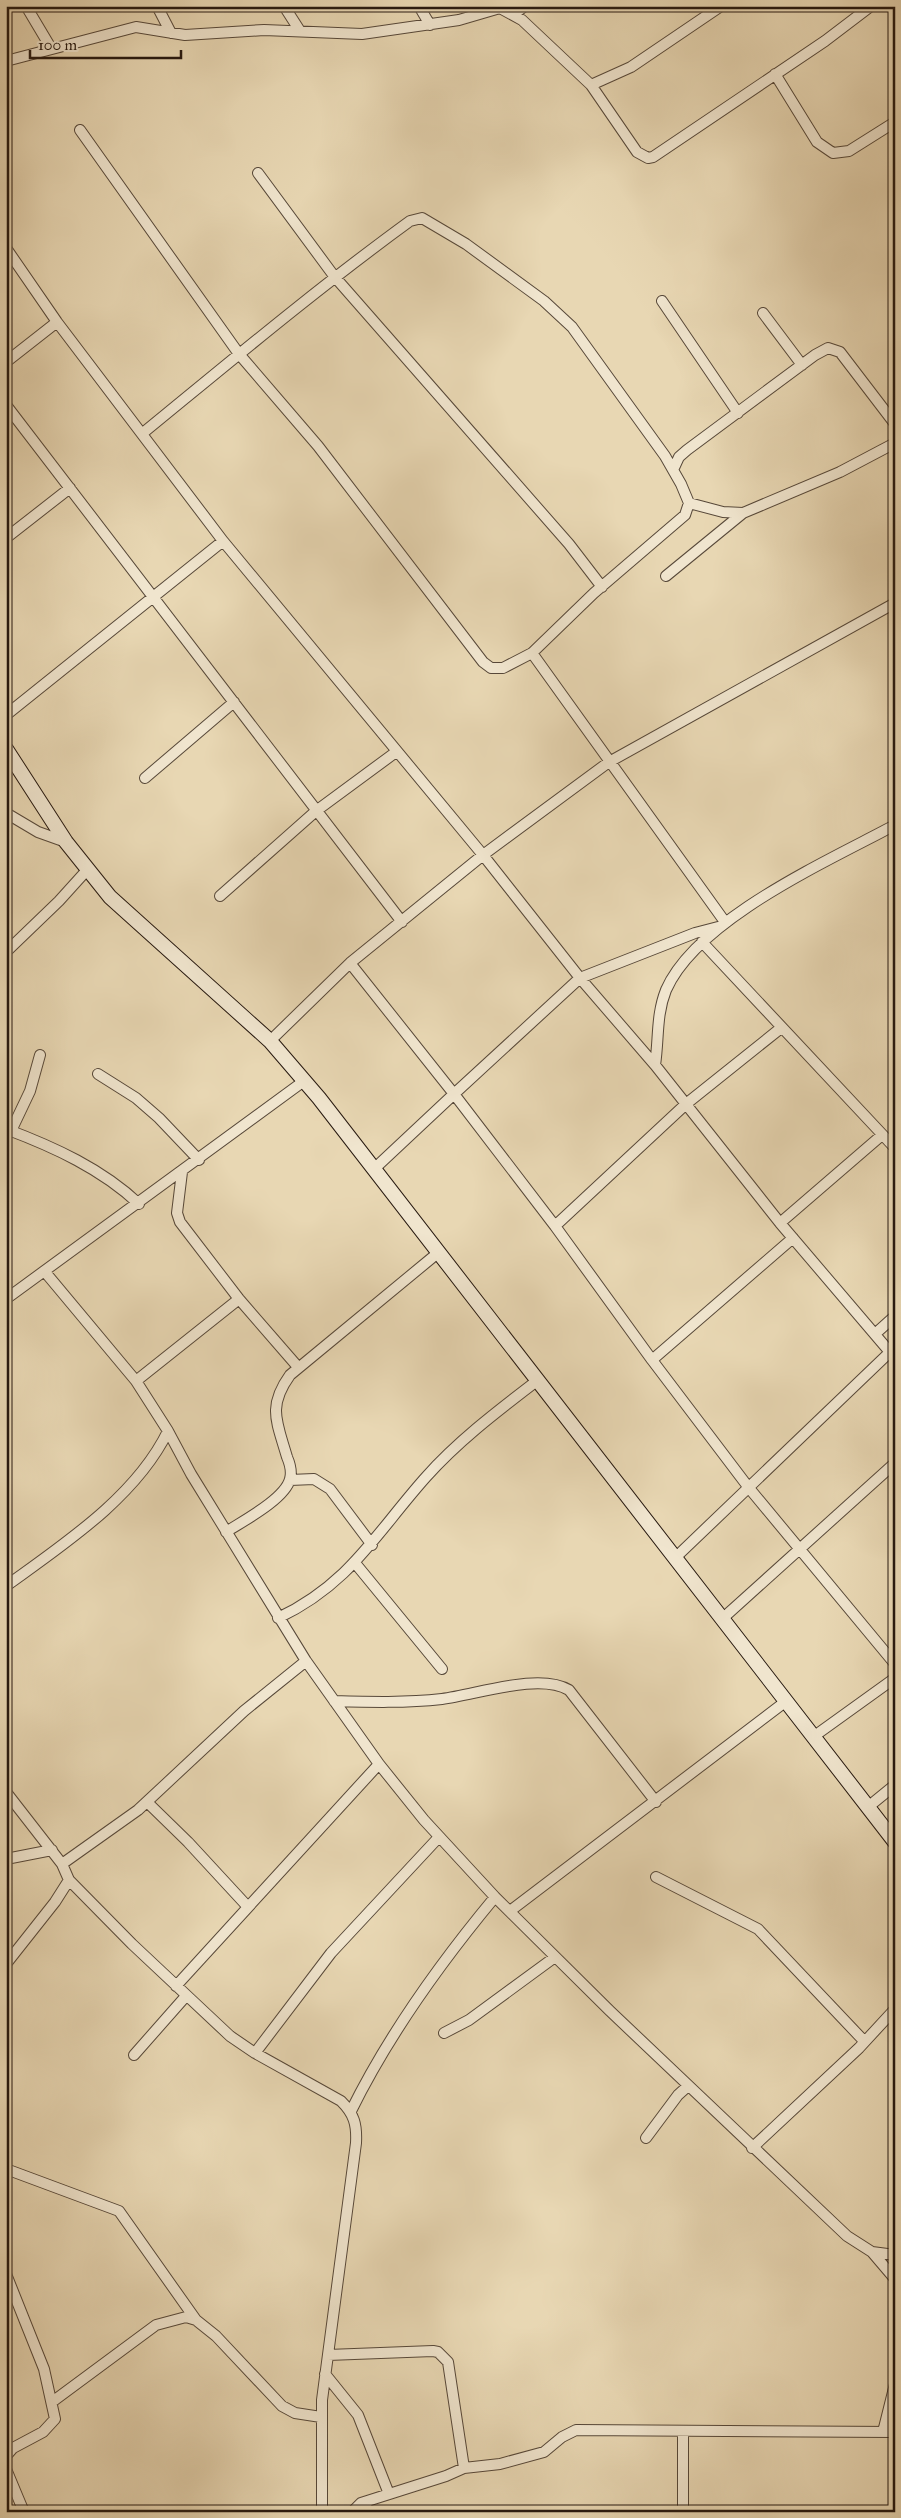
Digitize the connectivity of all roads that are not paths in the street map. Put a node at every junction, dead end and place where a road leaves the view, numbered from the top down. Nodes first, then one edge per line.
1 (26, 6) edge
2 (157, 6) edge
3 (284, 6) edge
4 (419, 6) edge
5 (525, 6) edge
6 (721, 6) edge
7 (870, 6) edge
8 (500, 7) edge
9 (514, 14) junction
10 (430, 25) junction
11 (300, 31) junction
12 (171, 33) junction
13 (52, 48) junction
14 (6, 61) edge
15 (776, 74) junction
16 (590, 84) junction
17 (895, 122) edge
18 (80, 130) dead end
19 (258, 173) dead end
20 (6, 248) edge
21 (334, 276) junction
22 (662, 301) dead end
23 (763, 313) dead end
24 (57, 322) junction
25 (239, 354) junction
26 (6, 362) edge
27 (802, 365) junction
28 (6, 404) edge
29 (738, 413) junction
30 (895, 424) edge
31 (143, 433) junction
32 (895, 443) edge
33 (673, 470) junction
34 (70, 488) junction
35 (689, 503) junction
36 (743, 512) junction
37 (6, 538) edge
38 (223, 541) junction
39 (666, 576) dead end
40 (602, 586) junction
41 (154, 596) junction
42 (895, 603) edge
43 (532, 653) junction
44 (234, 702) junction
45 (6, 715) edge
46 (6, 749) edge
47 (396, 752) junction
48 (608, 762) junction
49 (145, 778) dead end
50 (316, 811) junction
51 (6, 813) edge
52 (895, 825) edge
53 (66, 842) junction
54 (483, 855) junction
55 (87, 870) junction
56 (220, 896) dead end
57 (402, 922) junction
58 (722, 924) junction
59 (702, 942) junction
60 (6, 952) edge
61 (350, 962) junction
62 (580, 978) junction
63 (781, 1028) junction
64 (270, 1041) junction
65 (40, 1055) dead end
66 (655, 1065) junction
67 (98, 1074) dead end
68 (304, 1081) junction
69 (454, 1094) junction
70 (686, 1104) junction
71 (9, 1130) edge
72 (882, 1135) junction
73 (895, 1148) edge
74 (199, 1160) junction
75 (374, 1169) junction
76 (182, 1172) junction
77 (138, 1204) junction
78 (780, 1223) junction
79 (555, 1226) junction
80 (793, 1238) junction
81 (439, 1252) junction
82 (45, 1272) junction
83 (6, 1299) edge
84 (239, 1299) junction
85 (895, 1316) edge
86 (874, 1334) junction
87 (892, 1355) edge
88 (652, 1360) junction
89 (298, 1367) junction
90 (538, 1380) junction
91 (136, 1382) junction
92 (168, 1431) junction
93 (895, 1463) edge
94 (290, 1480) junction
95 (749, 1488) junction
96 (226, 1532) junction
97 (372, 1545) junction
98 (800, 1548) junction
99 (675, 1558) junction
100 (355, 1563) junction
101 (6, 1586) edge
102 (278, 1618) junction
103 (722, 1619) junction
104 (306, 1661) junction
105 (895, 1664) edge
106 (442, 1670) dead end
107 (895, 1678) edge
108 (334, 1701) junction
109 (785, 1702) junction
110 (813, 1737) junction
111 (379, 1764) junction
112 (895, 1784) edge
113 (6, 1792) edge
114 (147, 1802) junction
115 (656, 1802) junction
116 (868, 1807) junction
117 (439, 1838) junction
118 (895, 1842) edge
119 (52, 1850) junction
120 (6, 1859) edge
121 (62, 1864) junction
122 (656, 1877) dead end
123 (69, 1880) junction
124 (495, 1897) junction
125 (248, 1907) junction
126 (510, 1911) junction
127 (555, 1957) junction
128 (6, 1964) edge
129 (176, 1986) junction
130 (186, 1996) junction
131 (895, 2009) edge
132 (444, 2033) dead end
133 (864, 2042) junction
134 (255, 2054) junction
135 (134, 2056) dead end
136 (688, 2086) junction
137 (351, 2110) junction
138 (646, 2138) dead end
139 (752, 2148) junction
140 (6, 2168) edge
141 (872, 2252) junction
142 (895, 2255) edge
143 (6, 2274) edge
144 (895, 2280) edge
145 (196, 2320) junction
146 (328, 2356) junction
147 (326, 2374) junction
148 (895, 2384) edge
149 (52, 2402) junction
150 (321, 2417) junction
151 (683, 2432) junction
152 (883, 2432) junction
153 (895, 2432) edge
154 (6, 2456) edge
155 (464, 2468) junction
156 (6, 2469) edge
157 (389, 2494) junction
158 (361, 2503) junction
159 (24, 2512) edge
160 (322, 2512) edge
161 (352, 2512) edge
162 (371, 2512) edge
163 (683, 2512) edge

1 - 13 street
2 - 12 street
3 - 11 street
4 - 10 street
5 - 9 street
6 - 16 street
7 - 15 street
8 - 9 street
8 - 10 street
9 - 16 street
10 - 11 street
11 - 12 street
12 - 13 street
13 - 14 street
15 - 16 street
15 - 17 street
18 - 25 street
19 - 21 street
20 - 24 street
21 - 25 street
21 - 33 street
21 - 40 street
22 - 29 street
23 - 27 street
24 - 26 street
24 - 31 street
25 - 31 street
25 - 43 street
27 - 29 street
27 - 30 street
28 - 34 street
29 - 33 street
31 - 38 street
32 - 36 street
33 - 35 street
34 - 37 street
34 - 41 street
35 - 36 street
35 - 40 street
36 - 39 street
38 - 41 street
38 - 47 street
40 - 43 street
41 - 44 street
41 - 45 street
42 - 48 street
43 - 48 street
44 - 49 street
44 - 50 street
46 - 53 street
47 - 50 street
47 - 54 street
48 - 54 street
48 - 58 street
50 - 56 street
50 - 57 street
51 - 53 street
52 - 58 street
53 - 55 street
54 - 57 street
54 - 62 street
55 - 60 street
55 - 64 street
57 - 61 street
58 - 59 street
58 - 62 street
59 - 63 street
59 - 66 street
61 - 64 street
61 - 69 street
62 - 66 street
62 - 69 street
63 - 70 street
63 - 72 street
64 - 68 street
65 - 71 street
66 - 70 street
67 - 74 street
68 - 74 street
68 - 75 street
69 - 75 street
69 - 79 street
70 - 78 street
70 - 79 street
71 - 77 street
72 - 73 street
72 - 78 street
74 - 76 street
75 - 81 street
76 - 77 street
76 - 84 street
77 - 82 street
78 - 80 street
79 - 88 street
80 - 86 street
80 - 88 street
81 - 89 street
81 - 90 street
82 - 83 street
82 - 91 street
84 - 89 street
84 - 91 street
85 - 86 street
86 - 87 street
87 - 95 street
88 - 95 street
89 - 94 street
90 - 97 street
90 - 99 street
91 - 92 street
92 - 96 street
92 - 101 street
93 - 98 street
94 - 96 street
94 - 97 street
95 - 98 street
95 - 99 street
96 - 102 street
97 - 100 street
98 - 103 street
98 - 105 street
99 - 103 street
100 - 102 street
100 - 106 street
102 - 104 street
103 - 109 street
104 - 108 street
104 - 114 street
107 - 110 street
108 - 111 street
108 - 115 street
109 - 110 street
109 - 115 street
110 - 116 street
111 - 117 street
111 - 125 street
112 - 116 street
113 - 119 street
114 - 121 street
114 - 125 street
115 - 126 street
116 - 118 street
117 - 124 street
117 - 134 street
119 - 120 street
119 - 121 street
121 - 123 street
122 - 133 street
123 - 128 street
123 - 129 street
124 - 126 street
124 - 137 street
125 - 129 street
126 - 127 street
127 - 132 street
127 - 136 street
129 - 130 street
130 - 134 street
130 - 135 street
131 - 133 street
133 - 139 street
134 - 137 street
136 - 138 street
136 - 139 street
137 - 146 street
139 - 141 street
140 - 145 street
141 - 142 street
141 - 144 street
143 - 149 street
145 - 149 street
145 - 150 street
146 - 147 street
146 - 155 street
147 - 150 street
147 - 157 street
148 - 152 street
149 - 154 street
150 - 160 street
151 - 152 street
151 - 155 street
151 - 163 street
152 - 153 street
155 - 157 street
156 - 159 street
157 - 158 street
158 - 161 street
158 - 162 street

